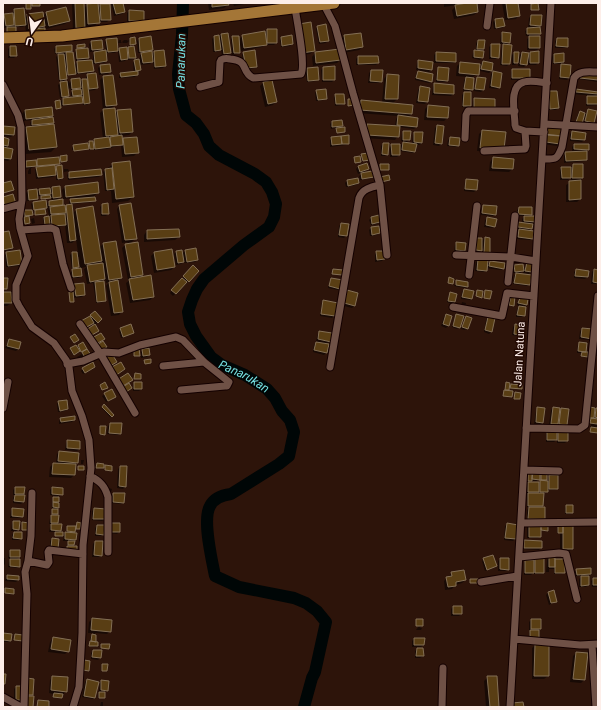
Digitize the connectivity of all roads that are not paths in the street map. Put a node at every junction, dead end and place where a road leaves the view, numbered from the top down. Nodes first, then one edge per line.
1 (490, 3) edge
2 (551, 3) edge
3 (329, 4) edge
4 (295, 8) junction
5 (487, 26) dead end
6 (3, 38) edge
7 (598, 72) edge
8 (547, 83) junction
9 (3, 85) edge
10 (200, 87) dead end
11 (515, 111) junction
12 (566, 126) junction
13 (598, 127) edge
14 (544, 128) junction
15 (525, 131) junction
16 (465, 138) dead end
17 (484, 150) dead end
18 (542, 159) junction
19 (380, 184) junction
20 (21, 204) junction
21 (477, 206) dead end
22 (3, 209) edge
23 (515, 216) dead end
24 (21, 230) junction
25 (387, 255) dead end
26 (456, 255) dead end
27 (472, 256) junction
28 (511, 258) junction
29 (536, 261) junction
30 (469, 275) dead end
31 (508, 282) dead end
32 (71, 288) dead end
33 (534, 296) junction
34 (598, 296) edge
35 (453, 307) dead end
36 (80, 324) dead end
37 (100, 353) junction
38 (204, 362) junction
39 (67, 364) junction
40 (163, 366) dead end
41 (330, 367) dead end
42 (8, 382) dead end
43 (181, 390) dead end
44 (3, 408) edge
45 (135, 413) dead end
46 (526, 428) junction
47 (524, 470) junction
48 (559, 471) dead end
49 (90, 476) junction
50 (32, 493) dead end
51 (598, 522) edge
52 (521, 523) junction
53 (108, 552) dead end
54 (83, 554) junction
55 (519, 557) junction
56 (28, 561) junction
57 (518, 576) junction
58 (481, 582) dead end
59 (577, 599) dead end
60 (514, 639) junction
61 (595, 644) edge
62 (443, 668) dead end
63 (3, 697) edge
64 (22, 707) edge
65 (73, 707) edge
66 (442, 707) edge
67 (510, 707) edge
68 (596, 707) edge

1 - 5 street
2 - 8 street, Jalan Natuna
3 - 4 highway
3 - 19 street
4 - 6 highway
4 - 10 street
7 - 12 street
8 - 11 street
8 - 14 street, Jalan Natuna
9 - 20 street
11 - 15 street
11 - 16 street
12 - 13 street
12 - 14 street
12 - 18 street
14 - 15 street
14 - 18 street, Jalan Natuna
15 - 17 street
18 - 29 street, Jalan Natuna
19 - 25 street
19 - 41 street
20 - 22 street
20 - 24 street
21 - 27 street
23 - 28 street
24 - 32 street
24 - 39 street
26 - 27 street
27 - 28 street
27 - 30 street
28 - 29 street
28 - 31 street
29 - 33 street, Jalan Natuna
33 - 35 street
33 - 46 street, Jalan Natuna
34 - 46 street
36 - 37 street
37 - 38 street
37 - 39 street
37 - 45 street
38 - 40 street
38 - 43 street
39 - 49 street
42 - 44 street
46 - 47 street, Jalan Natuna
47 - 48 street
47 - 52 street, Jalan Natuna
49 - 53 street
49 - 54 street
50 - 56 street
51 - 52 street
52 - 55 street, Jalan Natuna
54 - 56 street
54 - 65 street
55 - 57 street, Jalan Natuna
55 - 59 street
56 - 64 street
57 - 58 street
57 - 60 street, Jalan Natuna
60 - 61 street
60 - 67 street, Jalan Natuna
61 - 68 street
62 - 66 street
63 - 64 street

